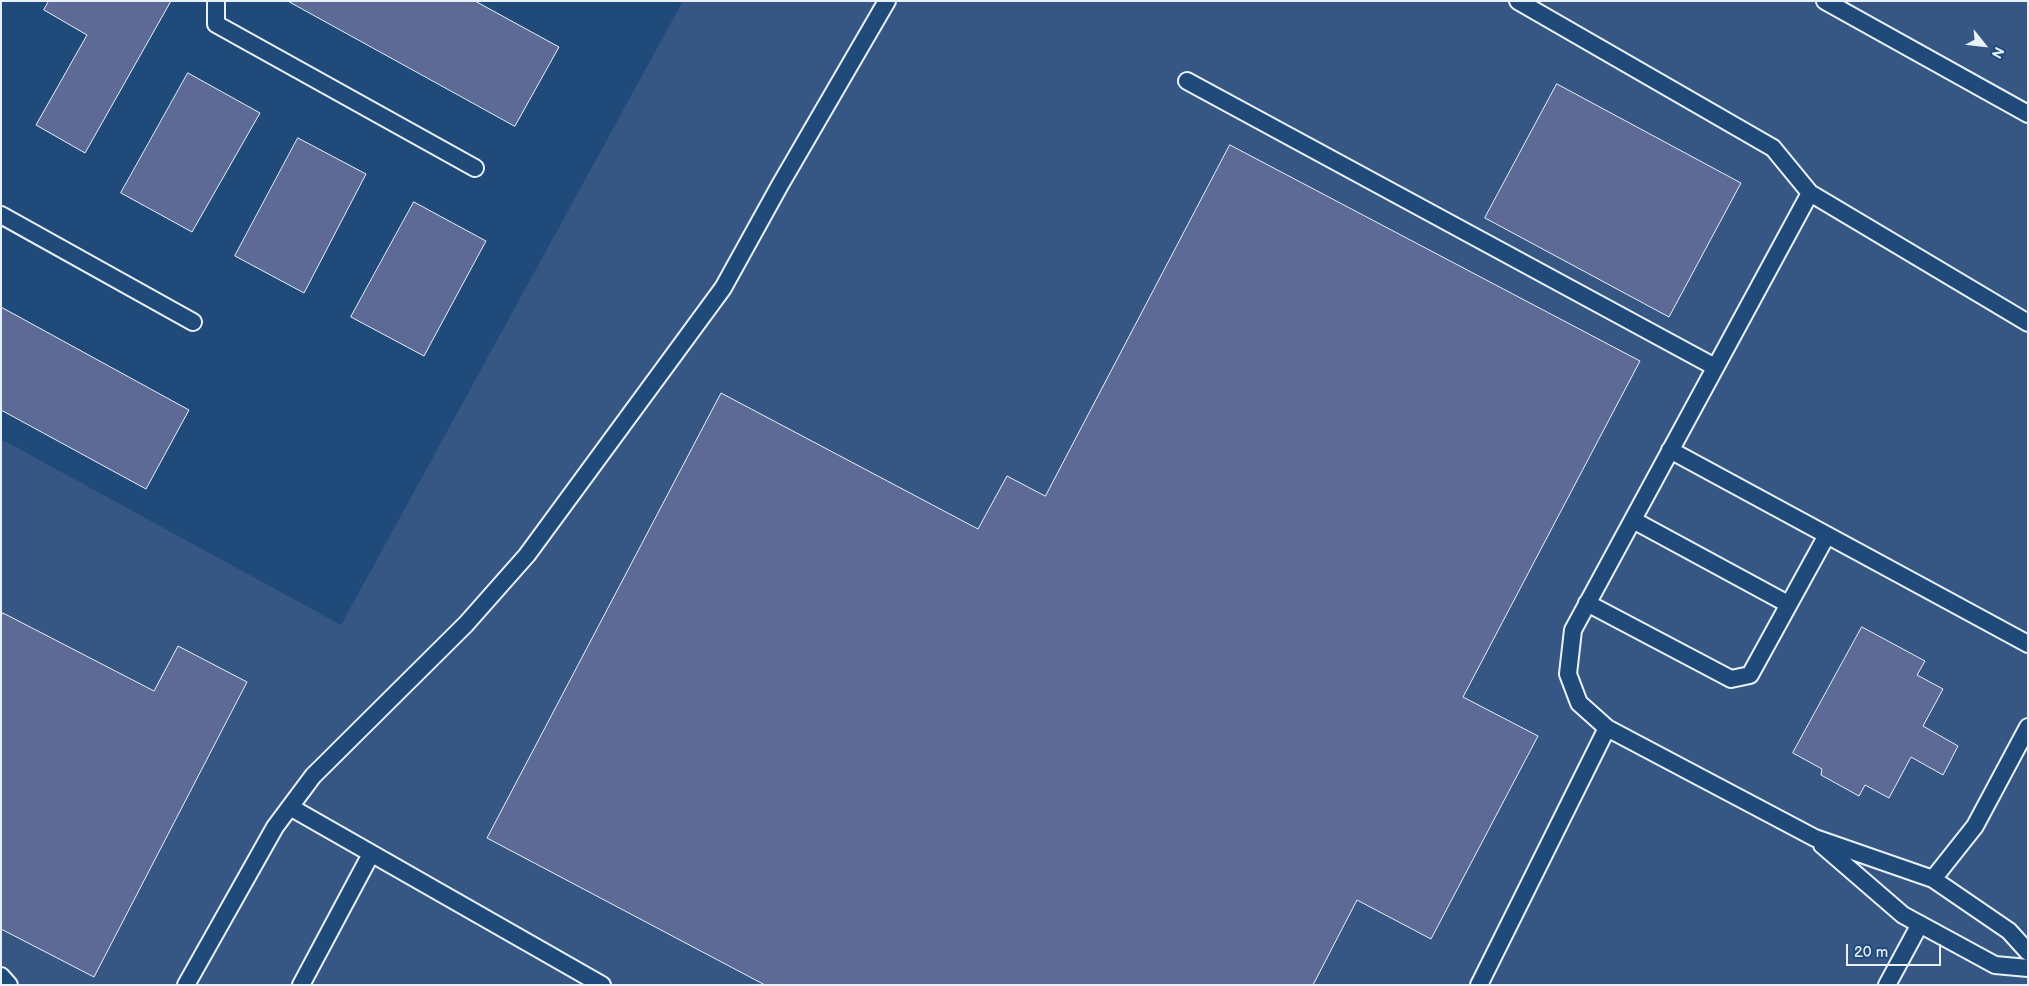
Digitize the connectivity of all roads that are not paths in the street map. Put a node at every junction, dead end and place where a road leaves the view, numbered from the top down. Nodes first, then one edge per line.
1 (216, 1) edge
2 (887, 1) edge
3 (1518, 1) edge
4 (1824, 1) edge
5 (1186, 81) dead end
6 (2028, 114) edge
7 (475, 168) dead end
8 (1810, 193) junction
9 (1, 215) edge
10 (193, 322) dead end
11 (2028, 323) edge
12 (1716, 367) junction
13 (1670, 450) junction
14 (1633, 520) junction
15 (1827, 535) junction
16 (1587, 603) junction
17 (1788, 604) junction
18 (2028, 644) edge
19 (1607, 728) junction
20 (2028, 728) edge
21 (290, 807) junction
22 (1815, 838) junction
23 (371, 854) junction
24 (1934, 879) junction
25 (1920, 924) junction
26 (2028, 952) edge
27 (2028, 968) edge
28 (1, 976) edge
29 (9, 985) edge
30 (186, 985) edge
31 (301, 985) edge
32 (602, 985) edge
33 (1479, 985) edge
34 (1887, 985) edge

1 - 7 lane
2 - 21 lane
3 - 8 lane
4 - 6 lane
5 - 12 lane
8 - 11 lane
8 - 12 lane
9 - 10 lane
12 - 13 lane
13 - 14 lane
13 - 15 lane
14 - 16 lane
14 - 17 lane
15 - 17 lane
15 - 18 lane
16 - 17 lane
16 - 19 lane
19 - 22 lane
19 - 33 lane
20 - 24 lane
21 - 23 lane
21 - 30 lane
22 - 24 lane
22 - 25 lane
23 - 31 lane
23 - 32 lane
24 - 26 lane
25 - 27 lane
25 - 34 lane
28 - 29 lane

